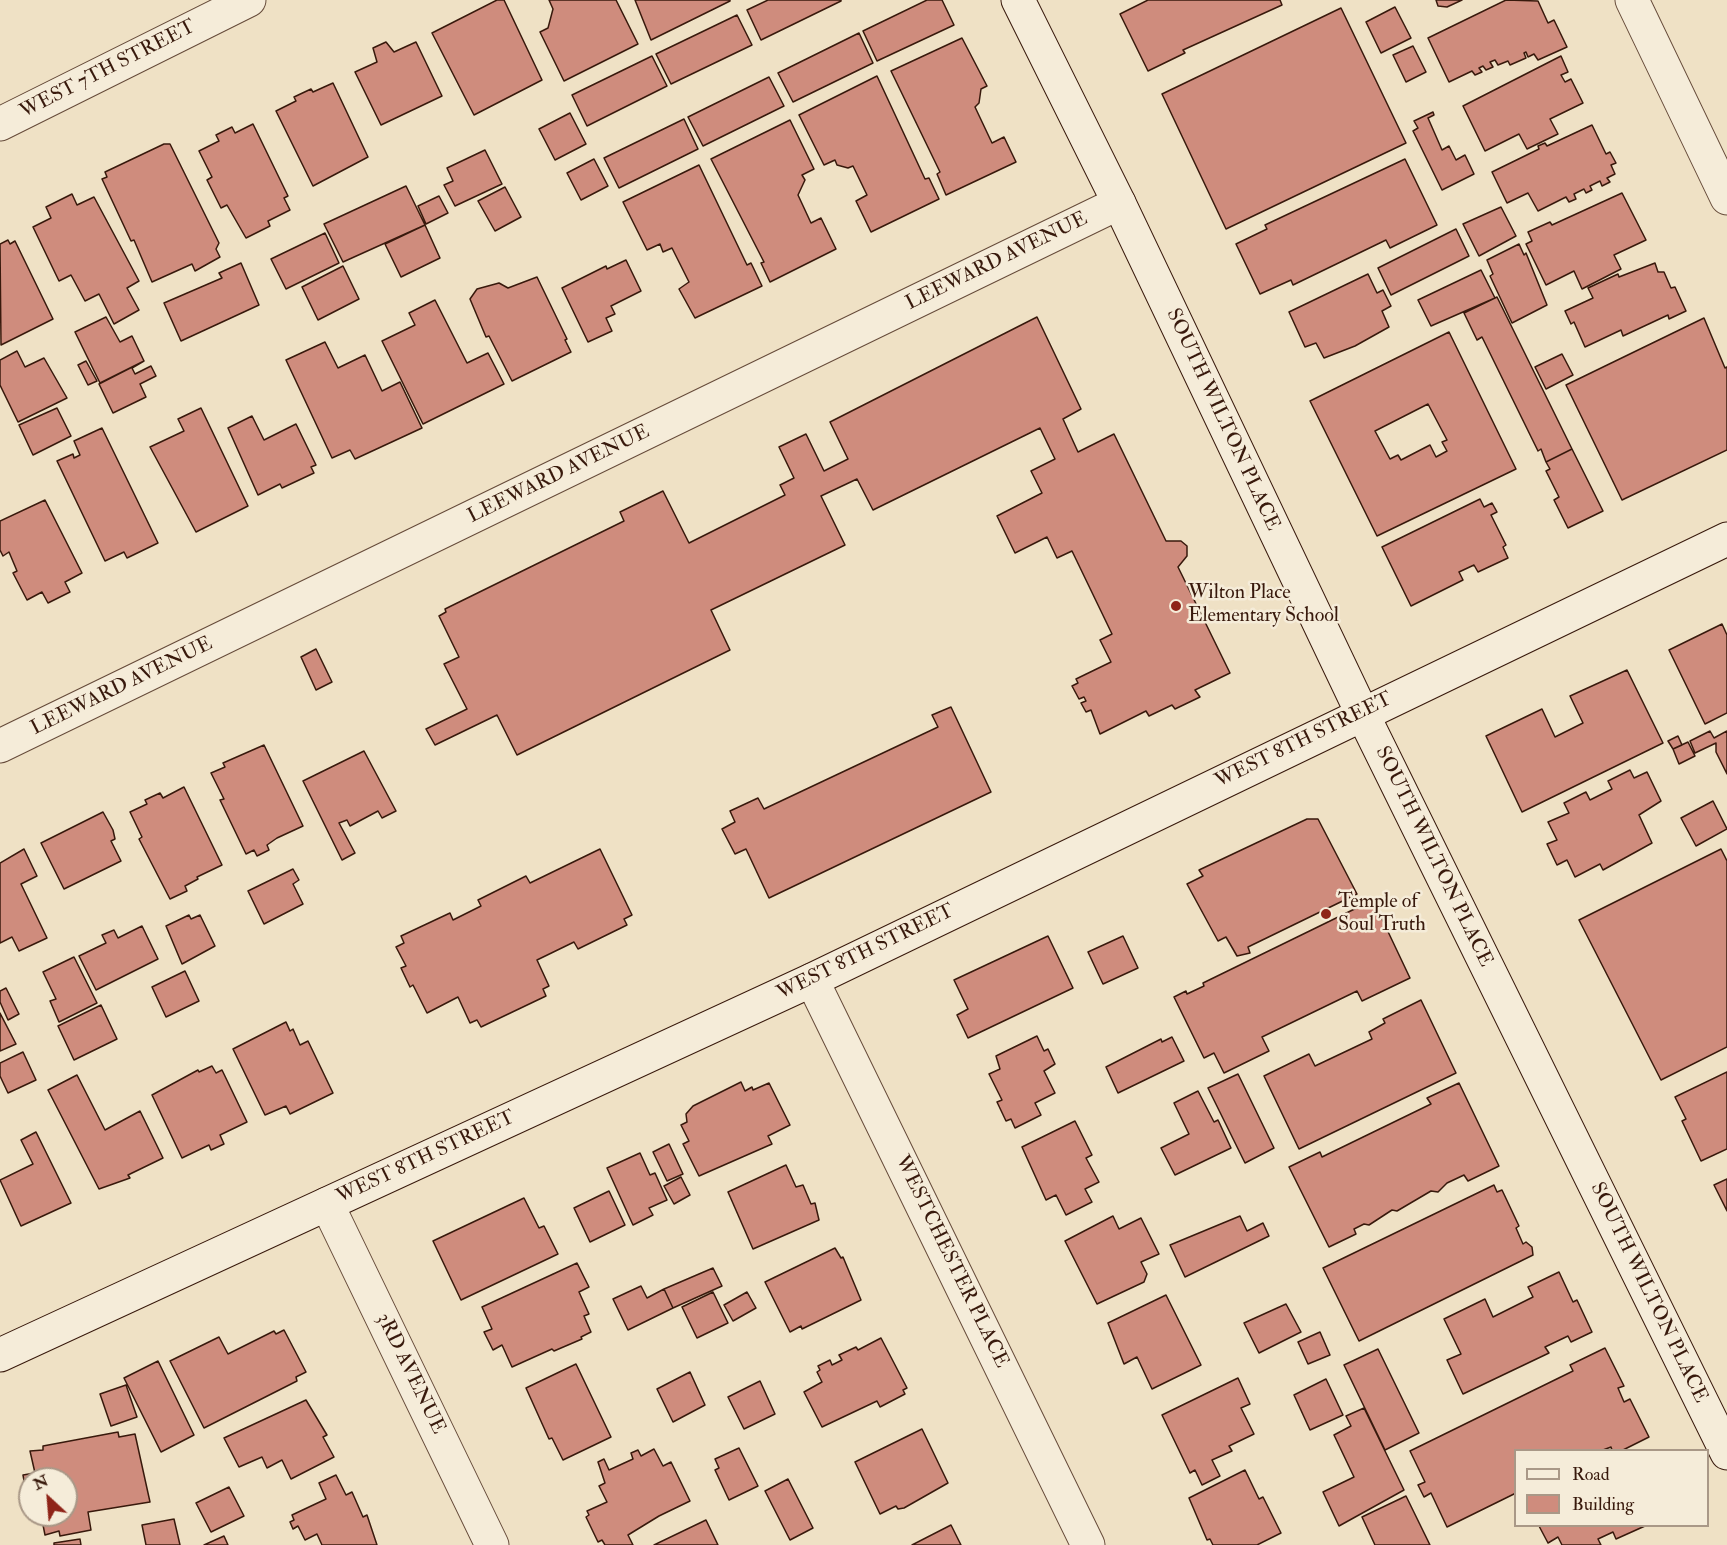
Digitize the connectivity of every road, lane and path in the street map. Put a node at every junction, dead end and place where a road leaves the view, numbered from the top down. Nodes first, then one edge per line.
1 (249, 0) edge
2 (1018, 0) edge
3 (1632, 0) edge
4 (0, 124) edge
5 (1727, 198) edge
6 (1119, 203) junction
7 (1727, 539) edge
8 (1362, 713) junction
9 (0, 746) edge
10 (812, 980) junction
11 (327, 1204) junction
12 (0, 1355) edge
13 (1727, 1454) edge
14 (492, 1545) edge
15 (1088, 1545) edge

1 - 4 main road, WEST 7TH STREET
2 - 6 main road, SOUTH WILTON PLACE
3 - 5 main road
6 - 8 main road, SOUTH WILTON PLACE
6 - 9 main road, LEEWARD AVENUE
7 - 8 main road, WEST 8TH STREET
8 - 10 main road, WEST 8TH STREET
8 - 13 main road, SOUTH WILTON PLACE
10 - 11 main road, WEST 8TH STREET
10 - 15 main road, WESTCHESTER PLACE
11 - 12 main road, WEST 8TH STREET
11 - 14 main road, 3RD AVENUE

